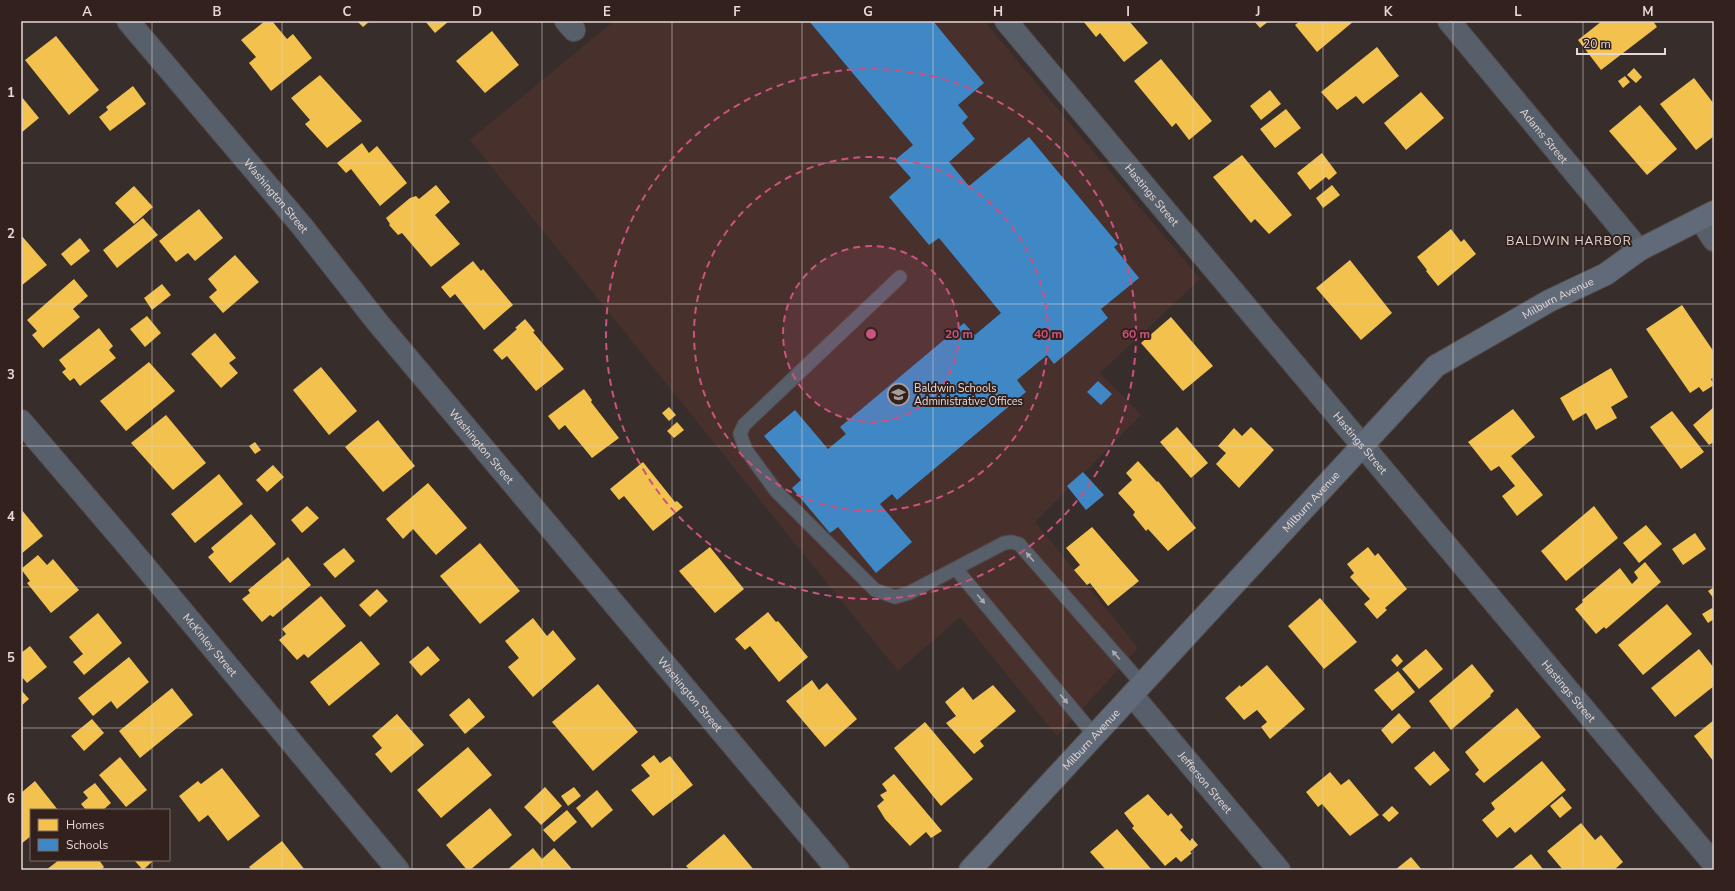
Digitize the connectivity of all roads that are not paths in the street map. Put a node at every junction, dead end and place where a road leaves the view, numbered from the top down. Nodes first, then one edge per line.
1 (128, 21) edge
2 (1006, 21) edge
3 (1448, 21) edge
4 (1707, 216) edge
5 (1714, 240) edge
6 (1639, 250) junction
7 (900, 277) dead end
8 (21, 421) edge
9 (1362, 444) junction
10 (956, 569) junction
11 (1137, 690) junction
12 (1095, 736) junction
13 (1714, 864) edge
14 (398, 870) edge
15 (838, 870) edge
16 (970, 870) edge
17 (1279, 870) edge

1 - 15 street, Washington Street
2 - 9 street, Hastings Street
3 - 6 street, Adams Street
4 - 5 street
4 - 6 main road, Milburn Avenue
6 - 9 main road, Milburn Avenue
7 - 10 lane
8 - 14 street, McKinley Street
9 - 11 main road, Milburn Avenue
9 - 13 street, Hastings Street
11 -> 10 lane
10 -> 12 lane
11 - 12 main road, Milburn Avenue
11 - 17 street, Jefferson Street
12 - 16 main road, Milburn Avenue

